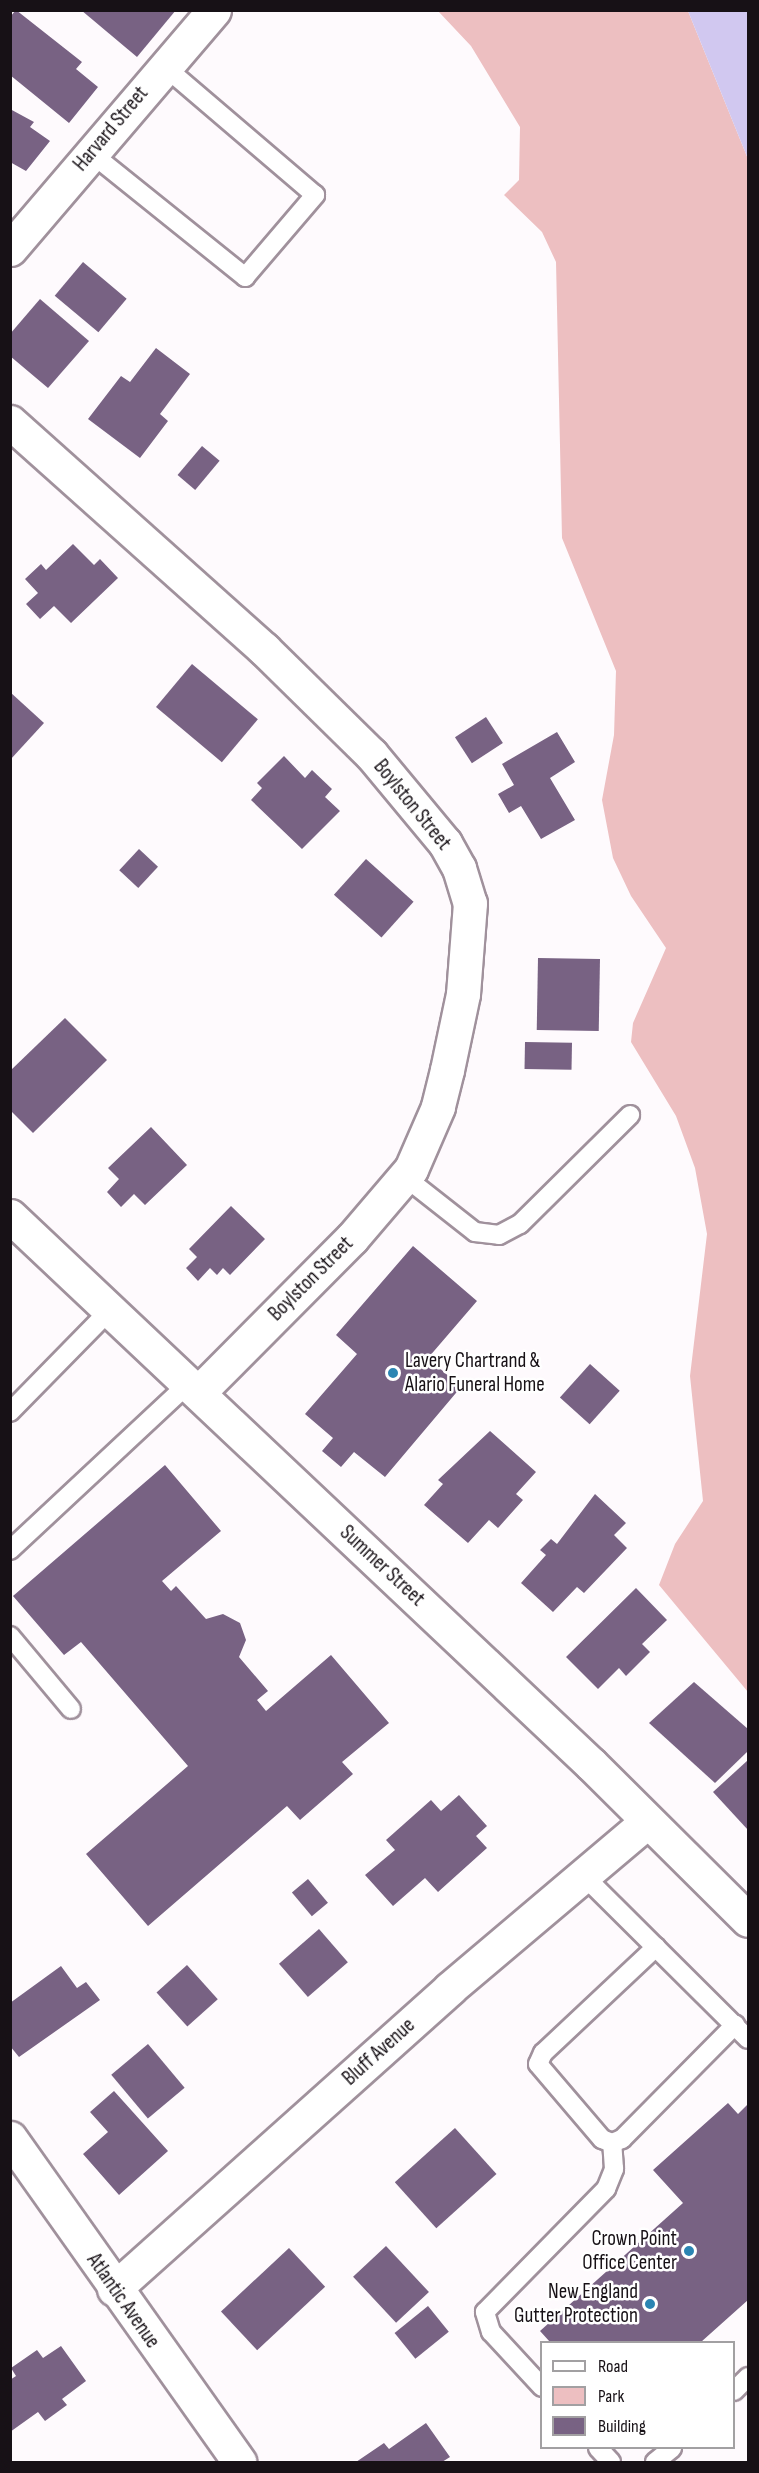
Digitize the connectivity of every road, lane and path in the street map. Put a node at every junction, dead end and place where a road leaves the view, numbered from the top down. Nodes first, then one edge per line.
1 (213, 10) edge
2 (164, 66) junction
3 (91, 153) junction
4 (10, 249) edge
5 (10, 422) edge
6 (630, 1114) dead end
7 (405, 1177) junction
8 (10, 1216) edge
9 (110, 1310) junction
10 (194, 1388) junction
11 (10, 1412) edge
12 (10, 1550) edge
13 (10, 1636) edge
14 (71, 1709) dead end
15 (648, 1821) junction
16 (584, 1876) junction
17 (748, 1920) edge
18 (656, 1947) junction
19 (735, 2025) junction
20 (748, 2039) edge
21 (10, 2138) edge
22 (612, 2143) junction
23 (114, 2289) junction
24 (748, 2377) edge
25 (540, 2385) edge
26 (735, 2390) edge
27 (598, 2449) edge
28 (671, 2449) edge
29 (238, 2463) edge
30 (611, 2463) edge
31 (656, 2463) edge

1 - 2 street, Harvard Street
2 - 3 street, Harvard Street
2 - 3 lane
3 - 4 street, Harvard Street
5 - 7 street, Boylston Street
6 - 7 lane
7 - 10 street, Boylston Street
8 - 9 street, Summer Street
9 - 10 street, Summer Street
9 - 11 lane
10 - 12 lane
10 - 15 street, Summer Street
13 - 14 lane
15 - 16 street, Bluff Avenue
15 - 17 street, Summer Street
16 - 18 lane
16 - 23 street, Bluff Avenue
18 - 19 lane
18 - 22 lane
19 - 20 lane
19 - 22 lane
21 - 23 street, Atlantic Avenue
22 - 25 lane
23 - 29 street, Atlantic Avenue
24 - 26 lane
27 - 30 lane
28 - 31 lane

